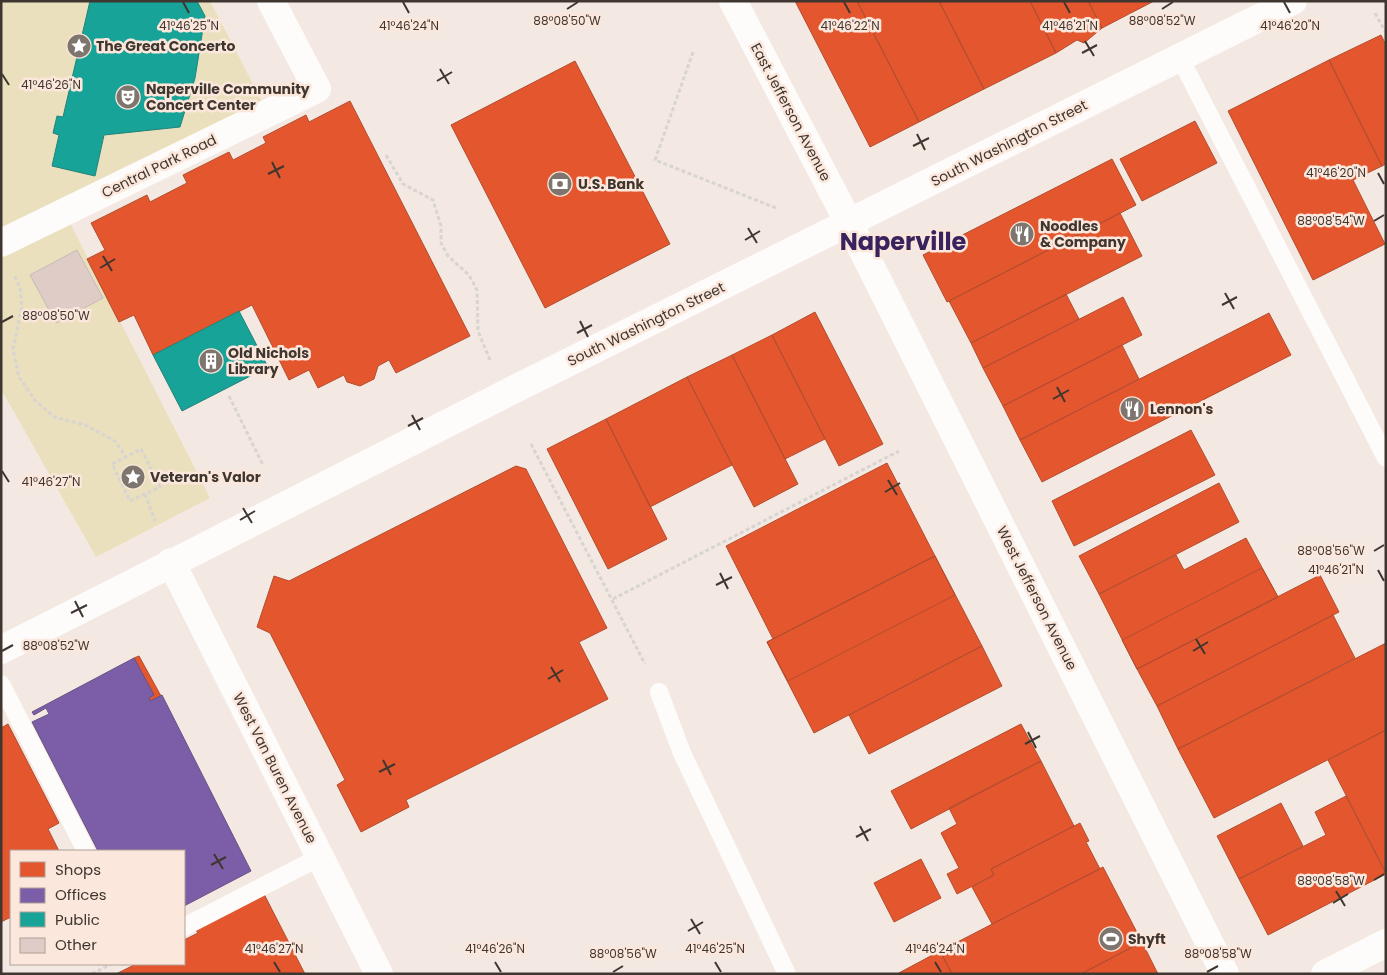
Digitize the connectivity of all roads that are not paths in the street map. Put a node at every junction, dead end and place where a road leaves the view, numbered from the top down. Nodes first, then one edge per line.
1 (271, 1) edge
2 (733, 1) edge
3 (1294, 1) edge
4 (1180, 58) junction
5 (849, 223) junction
6 (1, 243) edge
7 (1386, 458) edge
8 (172, 562) junction
9 (1, 650) edge
10 (1, 684) edge
11 (659, 692) road end
12 (85, 850) edge
13 (320, 857) junction
14 (185, 926) edge
15 (1386, 942) edge
16 (379, 974) edge
17 (787, 974) edge
18 (1225, 974) edge
19 (1324, 974) edge

1 - 6 street, Central Park Road
2 - 5 street, East Jefferson Avenue
3 - 4 street, South Washington Street
4 - 5 street, South Washington Street
4 - 7 lane
5 - 8 street, South Washington Street
5 - 18 street, West Jefferson Avenue
8 - 9 street, South Washington Street
8 - 13 street, West Van Buren Avenue
10 - 12 lane
11 - 17 lane
13 - 14 lane
13 - 16 street, West Van Buren Avenue
15 - 19 street

